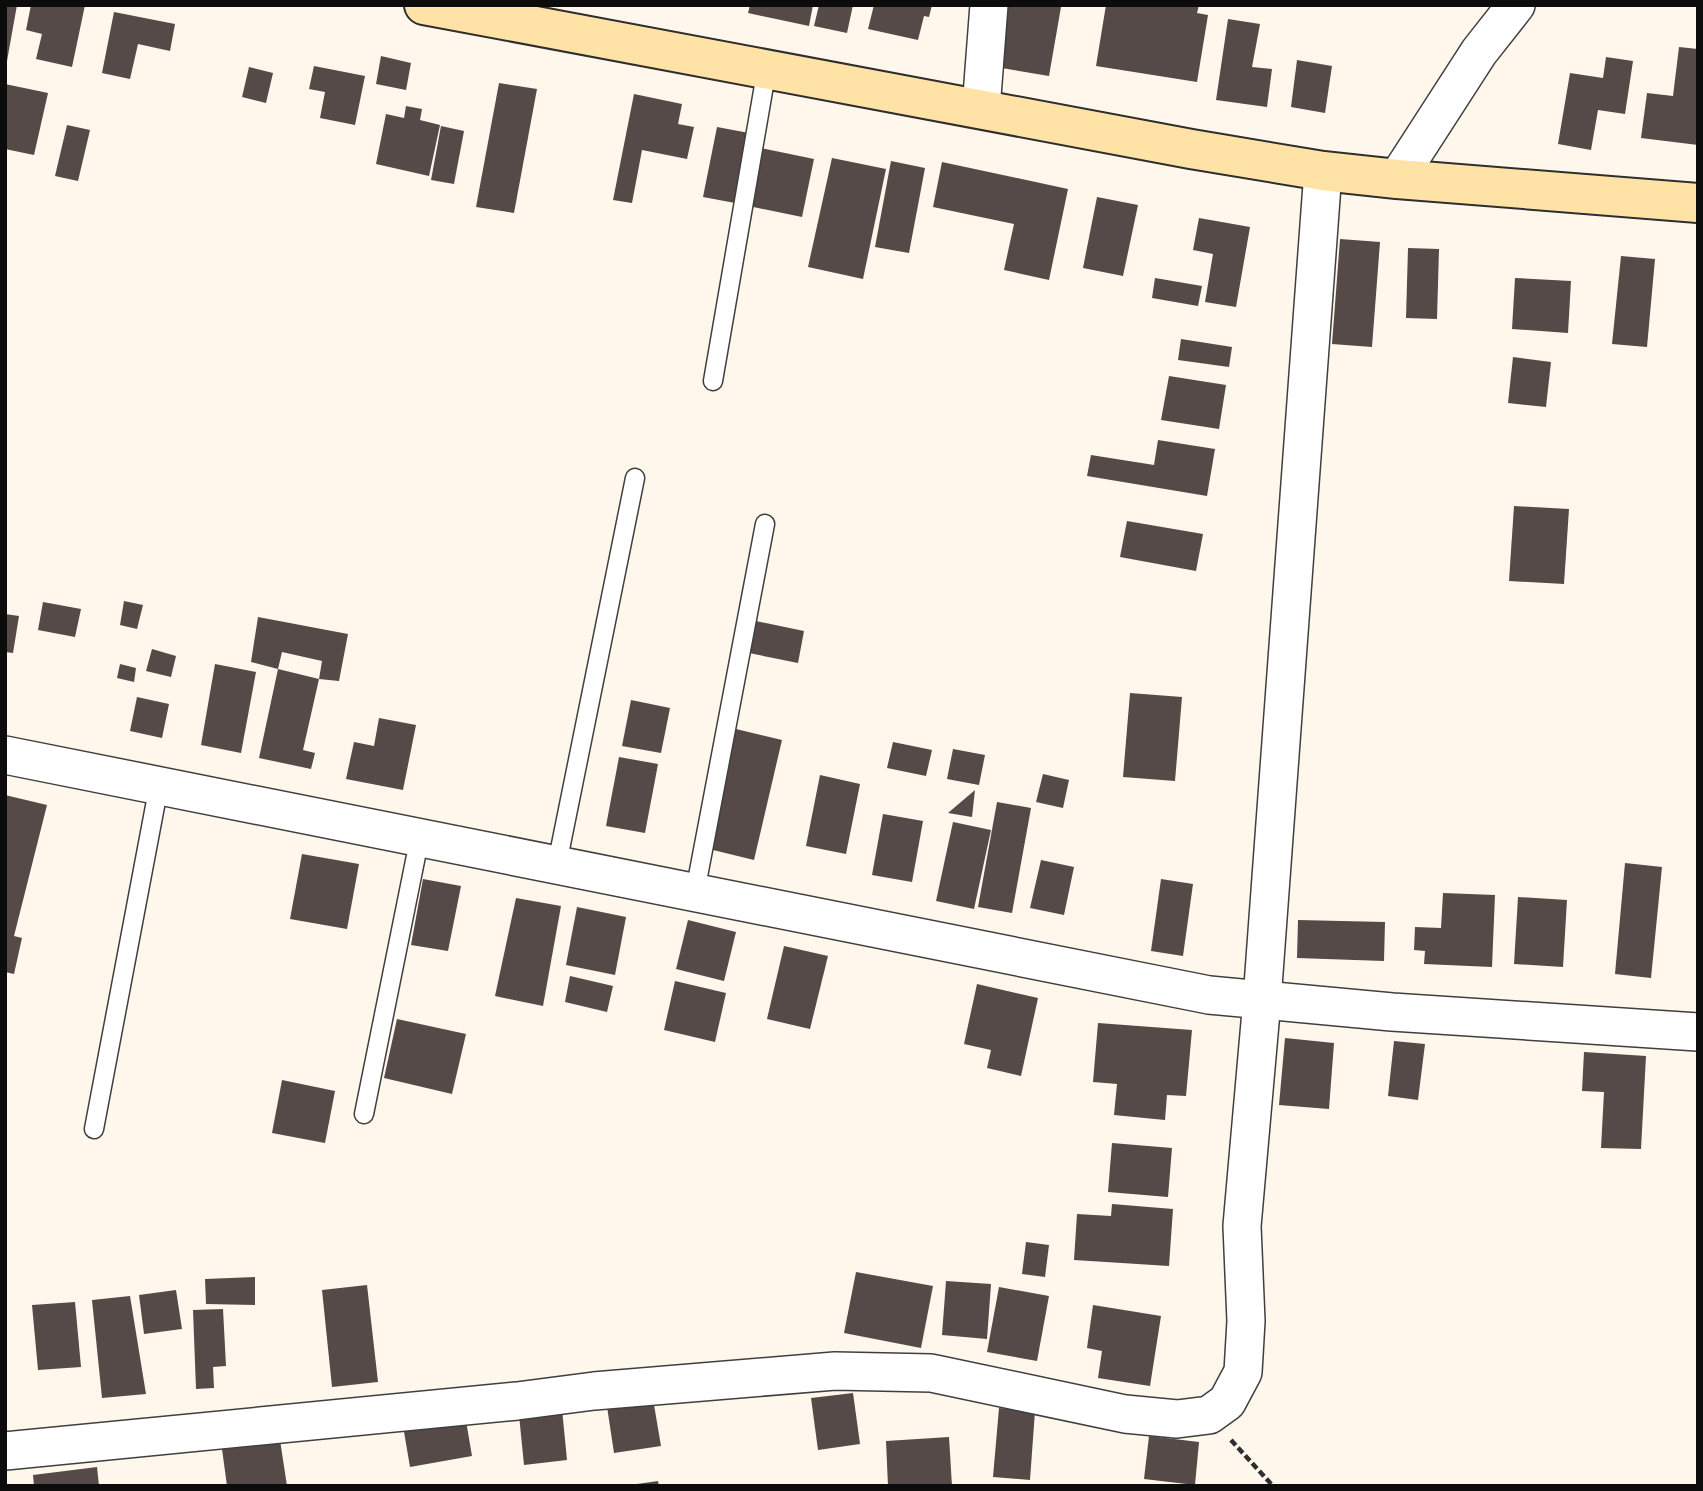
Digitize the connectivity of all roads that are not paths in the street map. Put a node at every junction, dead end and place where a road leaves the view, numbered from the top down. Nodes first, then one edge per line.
1 (424, 5) edge
2 (989, 5) edge
3 (1516, 5) edge
4 (767, 68) junction
5 (981, 109) junction
6 (1323, 171) junction
7 (1397, 179) junction
8 (1698, 203) edge
9 (713, 381) dead end
10 (635, 478) dead end
11 (765, 524) dead end
12 (5, 755) edge
13 (159, 785) junction
14 (420, 836) junction
15 (557, 864) junction
16 (695, 892) junction
17 (1262, 1000) junction
18 (1698, 1032) edge
19 (364, 1114) dead end
20 (94, 1129) dead end
21 (5, 1451) edge

1 - 4 main road
2 - 5 street
3 - 7 street
4 - 5 main road
4 - 9 lane
5 - 6 main road
6 - 7 main road
6 - 17 street
7 - 8 main road
10 - 15 lane
11 - 16 lane
12 - 13 street
13 - 14 street
13 - 20 lane
14 - 15 street
14 - 19 lane
15 - 16 street
16 - 17 street
17 - 18 street
17 - 21 street

